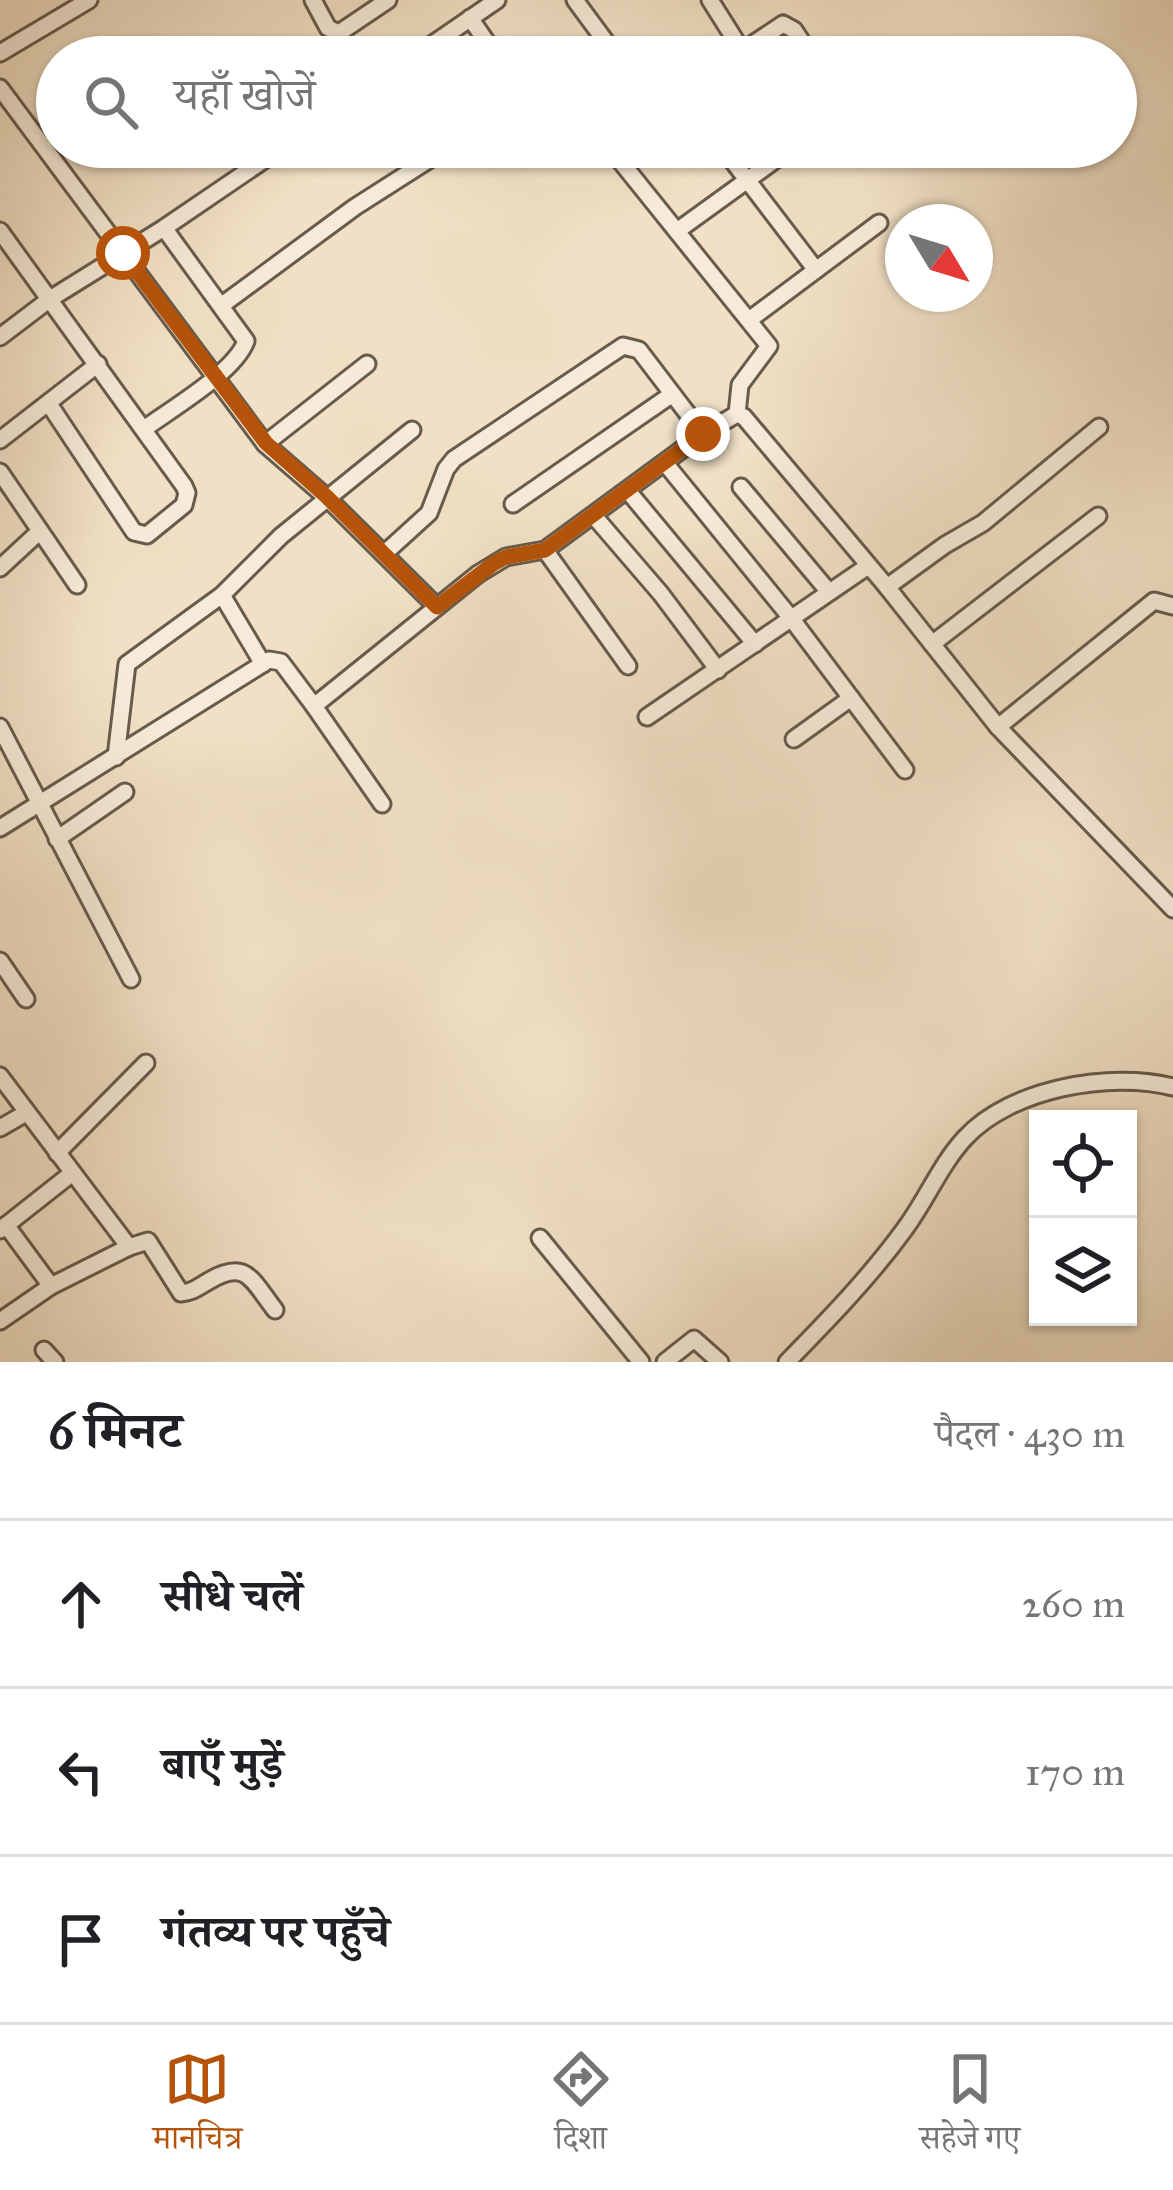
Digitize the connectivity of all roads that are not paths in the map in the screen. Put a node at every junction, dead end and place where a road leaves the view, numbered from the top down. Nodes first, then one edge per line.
1 (89, 0) edge
2 (313, 0) edge
3 (388, 0) edge
4 (497, 0) edge
5 (575, 0) edge
6 (710, 0) edge
7 (470, 18) junction
8 (444, 36) edge
9 (482, 36) edge
10 (602, 36) edge
11 (733, 36) edge
12 (765, 36) edge
13 (798, 36) edge
14 (0, 53) edge
15 (0, 88) edge
16 (36, 136) edge
17 (60, 168) edge
18 (252, 168) edge
19 (416, 168) edge
20 (626, 168) edge
21 (737, 168) edge
22 (765, 168) edge
23 (747, 181) junction
24 (880, 223) dead end
25 (164, 228) junction
26 (677, 231) junction
27 (0, 232) edge
28 (123, 253) junction
29 (816, 270) junction
30 (50, 298) junction
31 (222, 305) junction
32 (749, 320) junction
33 (0, 337) edge
34 (98, 364) junction
35 (367, 364) dead end
36 (214, 377) junction
37 (670, 395) junction
38 (49, 404) junction
39 (737, 414) junction
40 (1099, 427) dead end
41 (144, 428) junction
42 (412, 430) dead end
43 (703, 434) junction
44 (0, 440) edge
45 (266, 443) junction
46 (665, 463) junction
47 (0, 472) edge
48 (741, 488) dead end
49 (628, 491) junction
50 (326, 496) junction
51 (513, 504) dead end
52 (594, 516) junction
53 (1098, 516) dead end
54 (40, 531) junction
55 (545, 550) junction
56 (385, 554) junction
57 (868, 566) junction
58 (0, 568) edge
59 (76, 585) dead end
60 (887, 587) junction
61 (829, 592) junction
62 (221, 596) junction
63 (1173, 606) edge
64 (437, 607) junction
65 (791, 618) junction
66 (755, 644) junction
67 (932, 644) junction
68 (263, 664) junction
69 (628, 666) dead end
70 (718, 670) junction
71 (851, 698) junction
72 (314, 706) junction
73 (647, 717) dead end
74 (0, 727) edge
75 (998, 727) junction
76 (794, 739) dead end
77 (116, 757) junction
78 (905, 770) dead end
79 (125, 792) dead end
80 (37, 804) junction
81 (382, 804) dead end
82 (0, 829) edge
83 (57, 839) junction
84 (1173, 909) edge
85 (0, 961) edge
86 (131, 979) dead end
87 (26, 999) dead end
88 (146, 1063) dead end
89 (0, 1076) edge
90 (1173, 1087) edge
91 (26, 1113) junction
92 (0, 1128) edge
93 (56, 1153) junction
94 (71, 1174) junction
95 (3, 1227) edge
96 (541, 1238) dead end
97 (128, 1247) junction
98 (51, 1286) junction
99 (275, 1310) dead end
100 (0, 1321) edge
101 (641, 1362) edge
102 (665, 1362) edge
103 (720, 1362) edge
104 (787, 1362) edge

1 - 14 street
2 - 3 street
4 - 7 street
5 - 10 street
6 - 11 street
7 - 8 street
7 - 9 street
12 - 13 street
15 - 16 street
17 - 28 street
18 - 25 street
19 - 31 street
20 - 26 street
21 - 23 street
22 - 23 street
23 - 26 street
23 - 29 street
24 - 29 street
25 - 28 street
25 - 31 street
26 - 32 street
27 - 30 street
28 - 30 street
28 - 36 street
29 - 32 street
30 - 33 street
30 - 34 street
31 - 36 street
32 - 39 street
34 - 38 street
34 - 41 street
35 - 45 street
36 - 41 street
36 - 45 street
37 - 43 street
37 - 51 street
37 - 56 street
38 - 41 street
38 - 44 street
39 - 43 street
39 - 57 street
40 - 60 street
42 - 50 street
43 - 46 street
45 - 50 street
46 - 49 street
46 - 65 street
47 - 54 street
48 - 61 street
49 - 52 street
49 - 66 street
50 - 56 street
50 - 62 street
52 - 55 street
52 - 70 street
53 - 67 street
54 - 58 street
54 - 59 street
55 - 64 street
55 - 69 street
56 - 64 street
57 - 60 street
57 - 61 street
60 - 67 street
61 - 65 street
62 - 68 street
62 - 77 street
63 - 75 street
64 - 72 street
65 - 66 street
65 - 71 street
66 - 70 street
67 - 75 street
68 - 72 street
68 - 77 street
70 - 73 street
71 - 76 street
71 - 78 street
72 - 81 street
74 - 80 street
75 - 84 street
77 - 80 street
79 - 83 street
80 - 82 street
80 - 83 street
83 - 86 street
85 - 87 street
88 - 93 street
89 - 91 street
90 - 104 street
91 - 92 street
91 - 93 street
93 - 94 street
94 - 95 street
94 - 97 street
95 - 98 street
96 - 101 street
97 - 98 street
97 - 99 street
98 - 100 street
102 - 103 street

